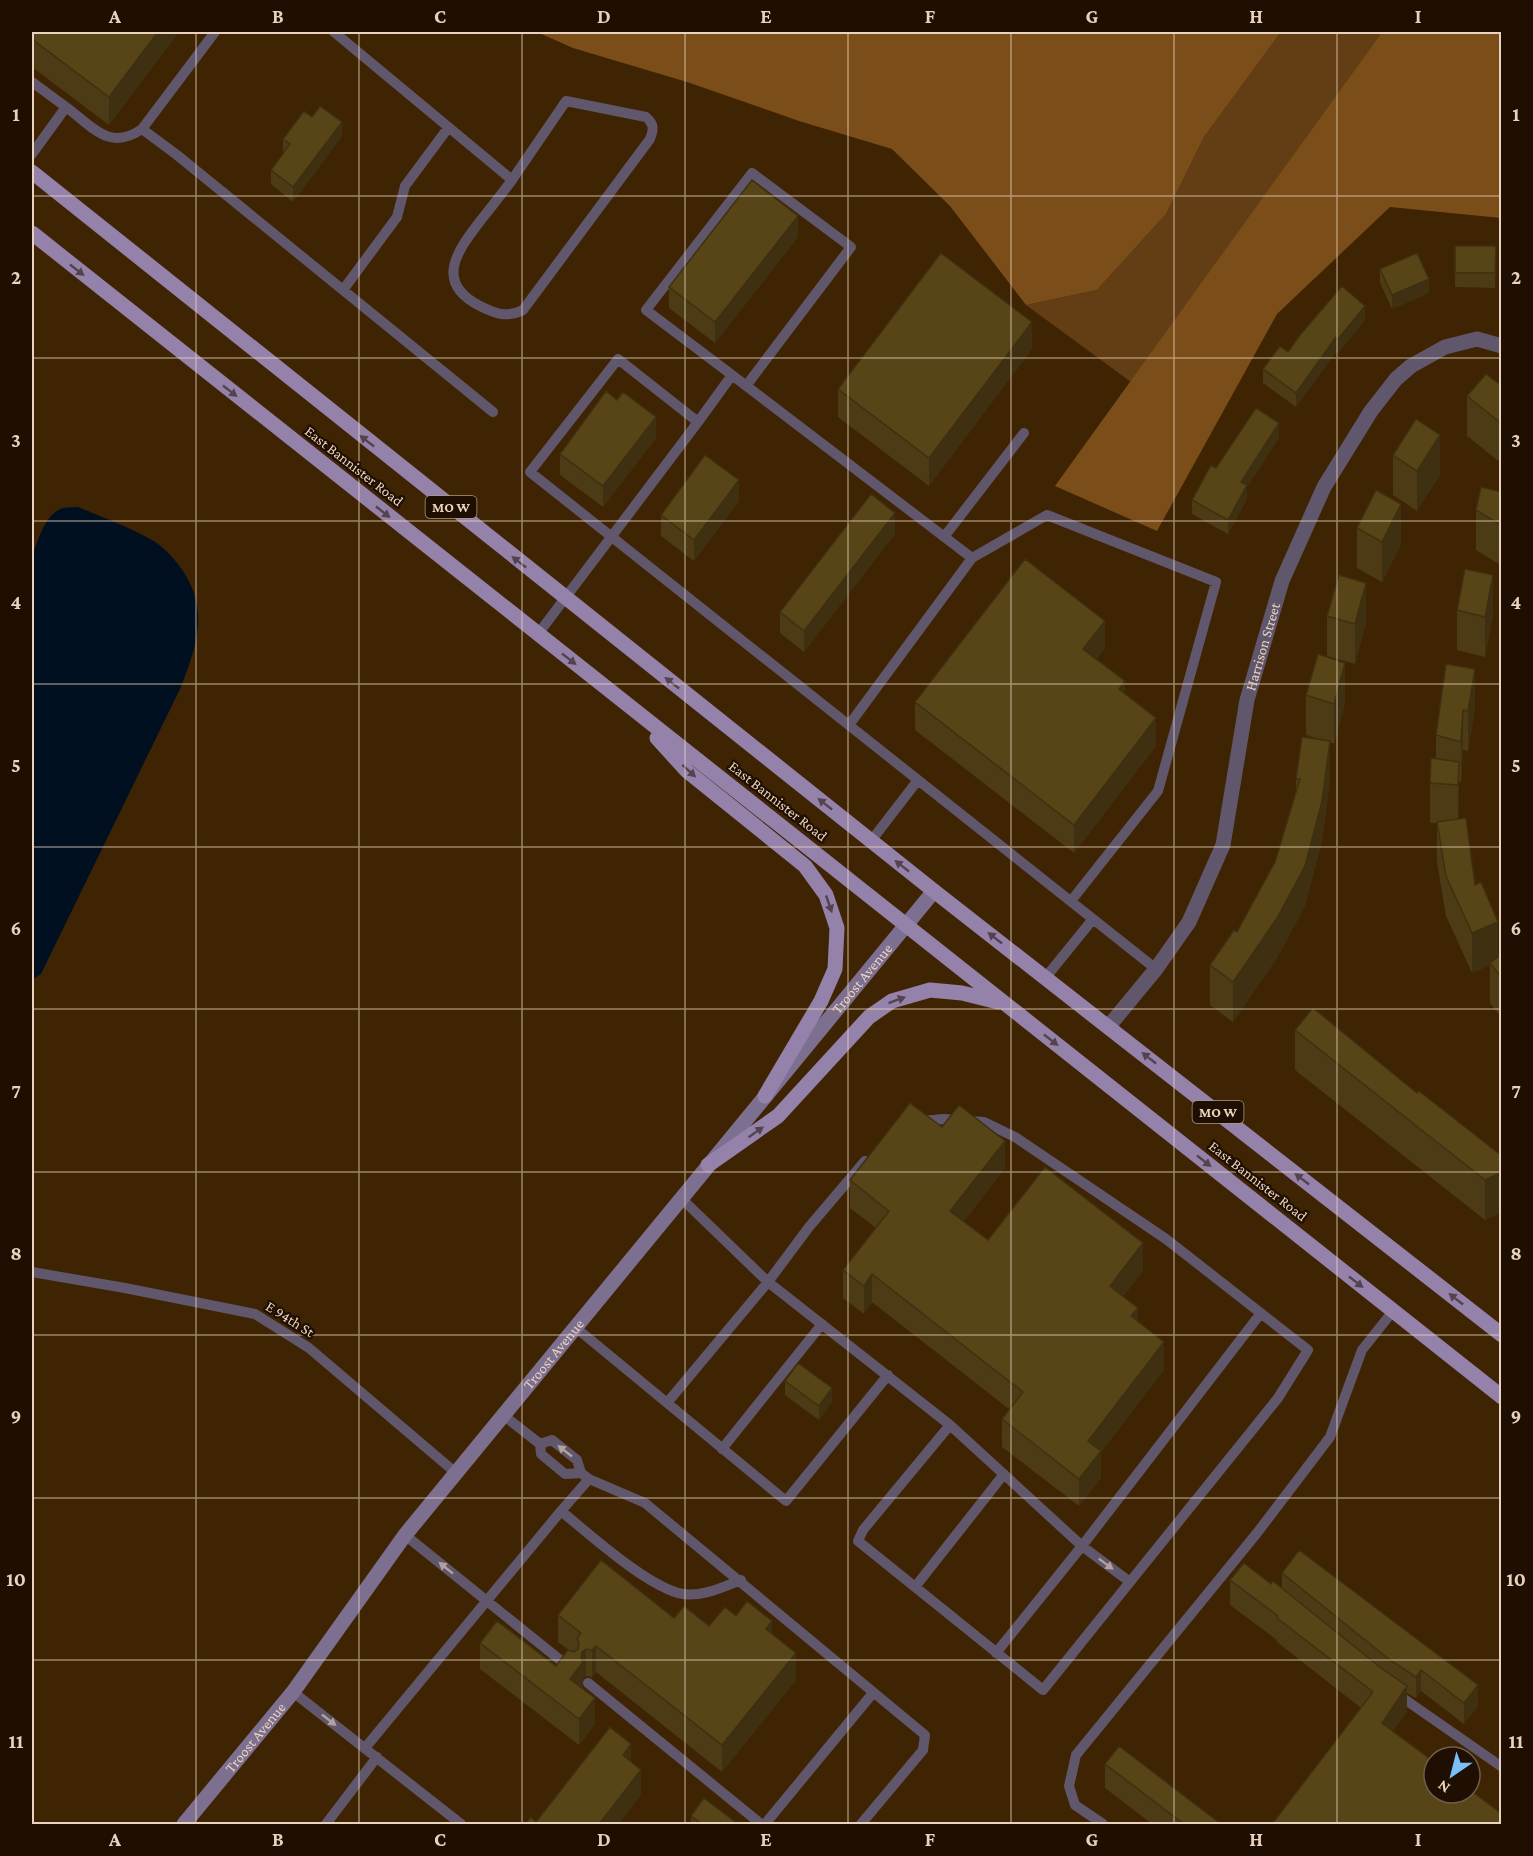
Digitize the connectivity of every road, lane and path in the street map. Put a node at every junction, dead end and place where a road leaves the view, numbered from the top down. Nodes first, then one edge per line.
1 (214, 32) edge
2 (333, 32) edge
3 (32, 82) edge
4 (66, 107) junction
5 (448, 128) junction
6 (142, 129) junction
7 (32, 154) edge
8 (32, 172) edge
9 (512, 180) junction
10 (32, 233) edge
11 (343, 290) junction
12 (1502, 346) edge
13 (732, 375) junction
14 (746, 386) junction
15 (493, 412) dead end
16 (698, 422) junction
17 (1024, 433) dead end
18 (612, 537) junction
19 (944, 537) junction
20 (972, 558) junction
21 (565, 598) junction
22 (538, 634) junction
23 (620, 699) junction
24 (849, 725) junction
25 (918, 780) junction
26 (871, 841) junction
27 (934, 891) junction
28 (1071, 901) junction
29 (1094, 919) junction
30 (905, 925) junction
31 (1156, 969) junction
32 (1046, 977) junction
33 (1005, 1004) junction
34 (1109, 1026) junction
35 (765, 1096) junction
36 (910, 1123) edge
37 (871, 1155) edge
38 (708, 1165) junction
39 (681, 1198) junction
40 (32, 1272) edge
41 (768, 1282) junction
42 (1393, 1311) junction
43 (1261, 1313) junction
44 (822, 1324) junction
45 (575, 1327) junction
46 (1502, 1335) edge
47 (888, 1375) junction
48 (1502, 1397) edge
49 (667, 1403) junction
50 (503, 1415) junction
51 (950, 1425) junction
52 (540, 1444) junction
53 (722, 1449) junction
54 (456, 1473) junction
55 (1004, 1474) junction
56 (585, 1476) junction
57 (561, 1511) junction
58 (405, 1535) junction
59 (1082, 1546) junction
60 (741, 1581) junction
61 (1130, 1582) junction
62 (915, 1587) junction
63 (488, 1602) junction
64 (996, 1653) junction
65 (572, 1671) edge
66 (588, 1683) dead end
67 (1386, 1687) edge
68 (293, 1692) junction
69 (873, 1693) junction
70 (365, 1748) junction
71 (377, 1757) junction
72 (1502, 1767) edge
73 (184, 1824) edge
74 (326, 1824) edge
75 (460, 1824) edge
76 (763, 1824) edge
77 (861, 1824) edge
78 (1103, 1824) edge

1 - 6 lane
2 - 5 lane
3 - 4 lane
4 - 6 lane
4 - 7 lane
5 - 9 lane
5 - 11 lane
6 - 11 lane
21 -> 8 main road, East Bannister Road / MO W
9 - 9 lane
10 -> 22 main road, East Bannister Road / MO W
11 - 15 lane
12 - 31 street, Harrison Street
13 - 14 lane
13 - 14 lane
13 - 16 lane
14 - 19 lane
16 - 18 lane
16 - 18 lane
17 - 19 lane
18 - 21 lane
18 - 24 lane
19 - 20 lane
20 - 24 lane
20 - 28 lane
21 - 22 lane
26 -> 21 main road, East Bannister Road / MO W
22 -> 23 main road, East Bannister Road / MO W
23 - 30 main road, East Bannister Road / MO W
23 -> 35 main road
24 - 25 lane
25 - 26 lane
25 - 28 lane
27 -> 26 main road, East Bannister Road / MO W
27 - 30 main road, Troost Avenue
32 -> 27 main road, East Bannister Road / MO W
28 - 29 lane
29 - 31 lane
29 - 32 lane
30 - 33 main road, East Bannister Road / MO W
30 - 35 main road, Troost Avenue
31 - 34 street, Harrison Street
32 - 34 main road, East Bannister Road / MO W
38 -> 33 main road
33 -> 42 main road, East Bannister Road / MO W
46 -> 34 main road, East Bannister Road / MO W
35 - 38 main road, Troost Avenue
36 - 43 lane
37 - 41 lane
38 - 39 main road, Troost Avenue
39 - 41 lane
39 - 45 main road, Troost Avenue
40 - 54 lane, E 94th St
41 - 44 lane
41 - 49 lane
42 - 48 main road, East Bannister Road / MO W
42 - 78 lane
43 - 59 lane
43 - 61 lane
44 - 47 lane
44 - 53 lane
45 - 49 lane
45 - 50 main road, Troost Avenue
47 - 51 lane
47 - 53 lane
49 - 53 lane
50 - 52 lane
50 - 54 main road, Troost Avenue
51 - 55 lane
51 - 62 lane
52 - 56 lane
56 -> 52 lane
54 - 58 main road, Troost Avenue
55 - 59 lane
55 - 62 lane
56 - 57 lane
56 - 60 lane
57 - 60 lane
57 - 63 lane
63 -> 58 lane
58 - 68 main road, Troost Avenue
59 -> 61 lane
59 - 64 lane
60 - 69 lane
61 - 64 lane
62 - 64 lane
63 - 65 lane
63 - 70 lane
66 - 76 lane
67 - 72 lane
68 -> 70 lane
68 - 73 main road, Troost Avenue
69 - 76 lane
69 - 77 lane
70 - 71 lane
71 - 74 lane
71 - 75 lane

